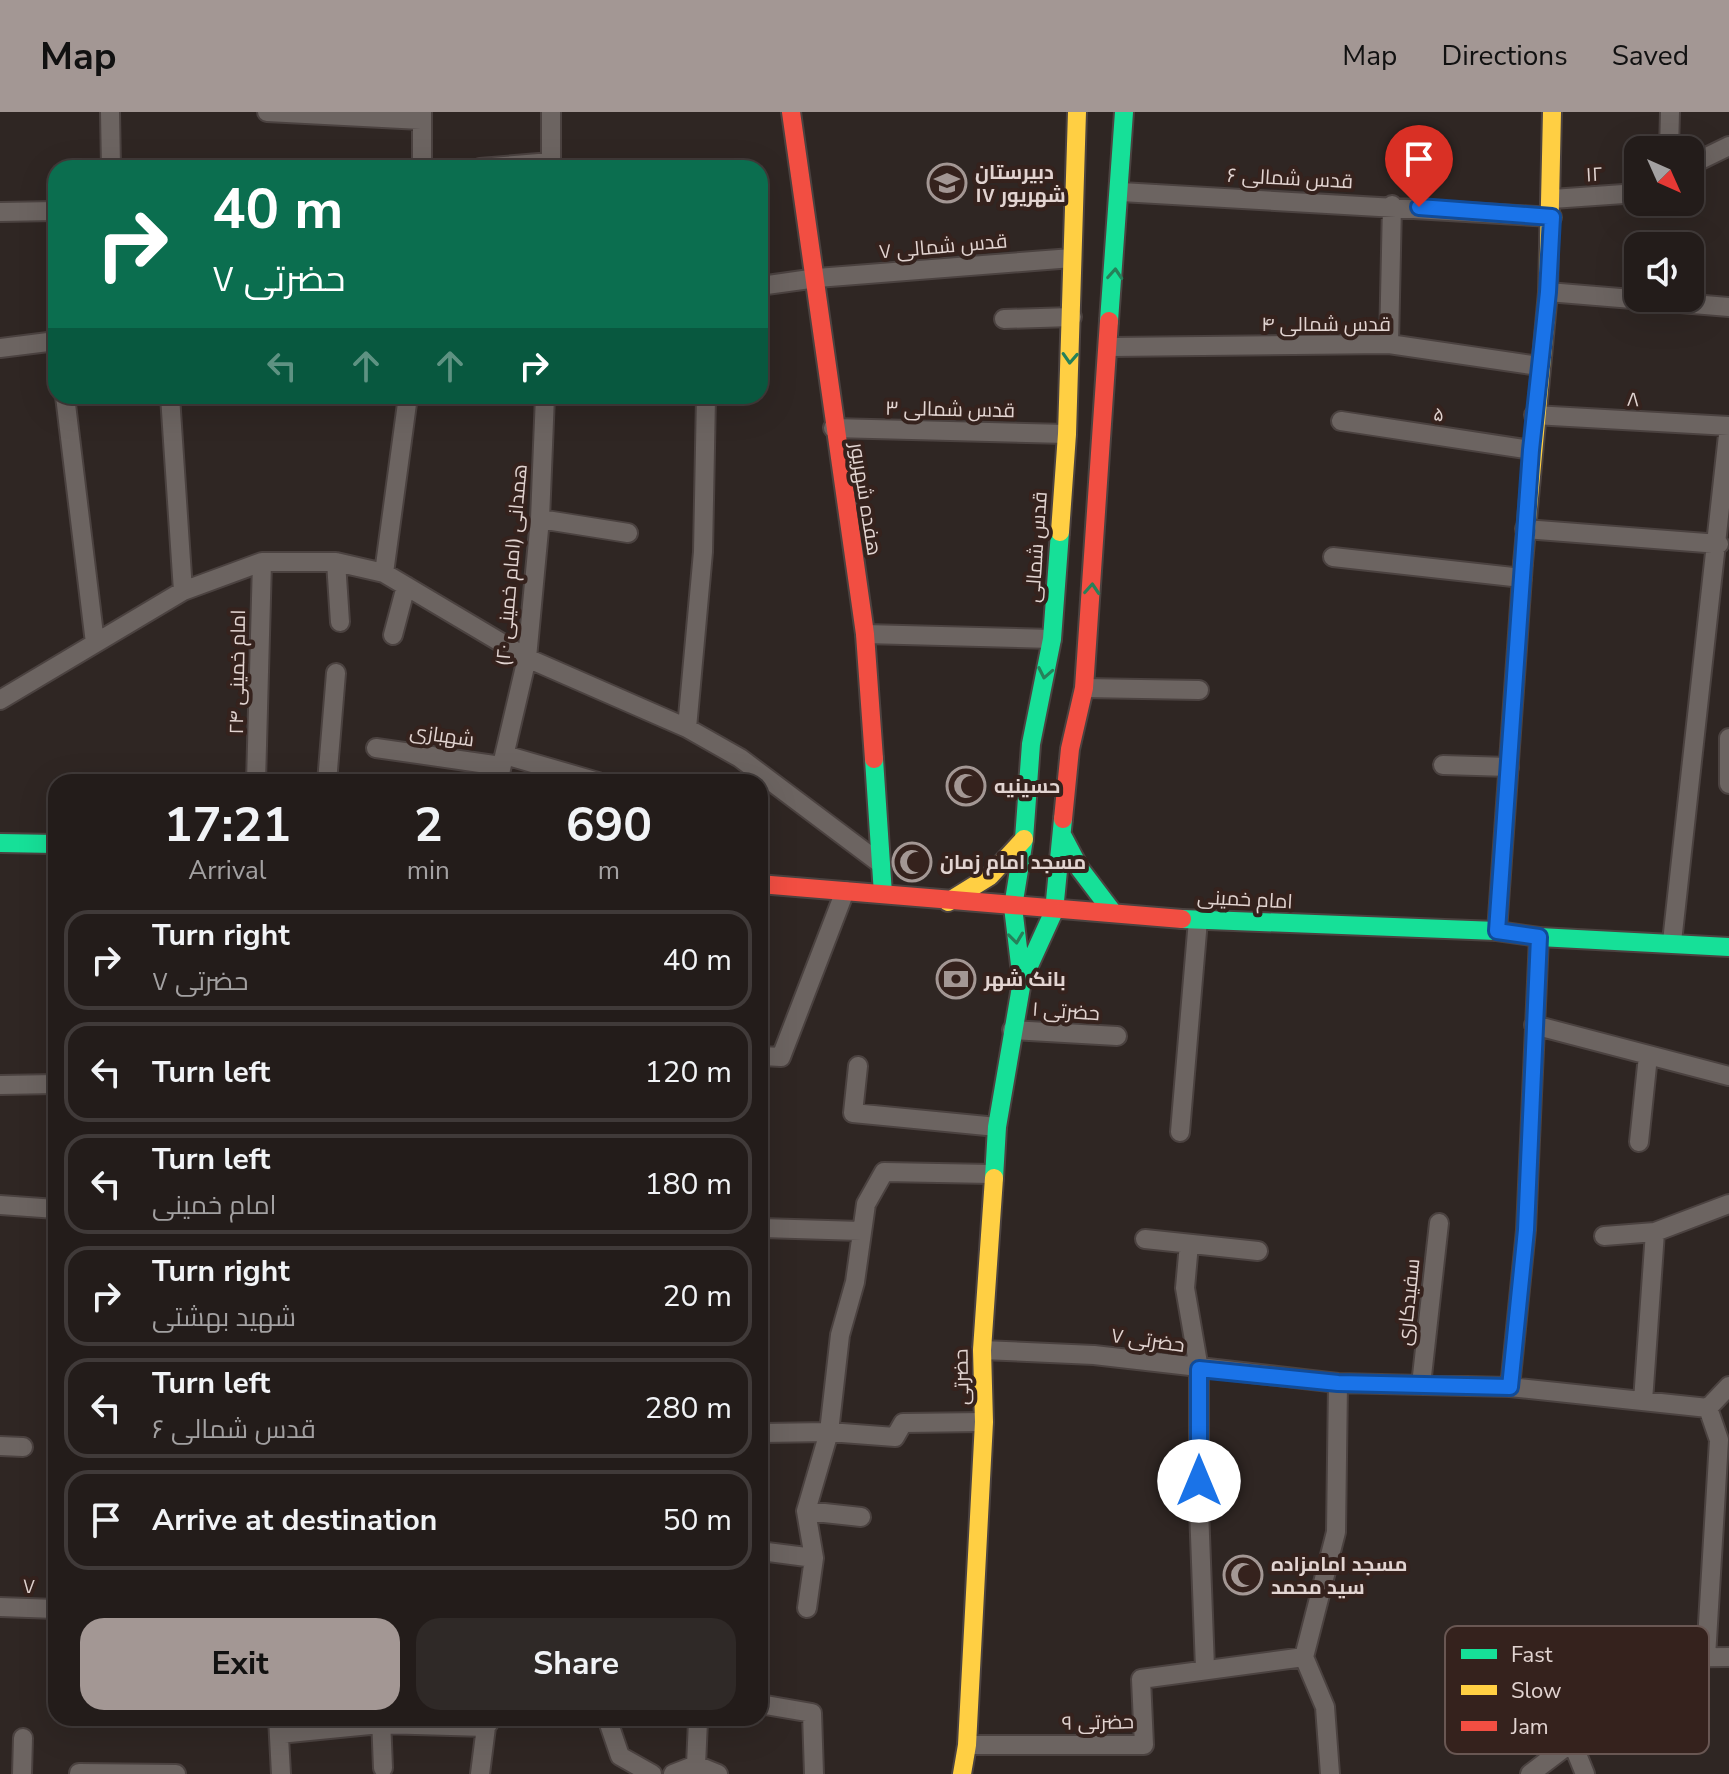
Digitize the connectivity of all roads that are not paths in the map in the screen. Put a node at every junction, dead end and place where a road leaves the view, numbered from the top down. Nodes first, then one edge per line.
1 (110, 112) edge
2 (267, 112) edge
3 (551, 112) edge
4 (791, 112) edge
5 (1077, 112) edge
6 (1124, 112) edge
7 (1552, 112) edge
8 (1670, 112) edge
9 (421, 116) edge
10 (1669, 136) edge
11 (1729, 146) edge
12 (1704, 158) edge
13 (111, 160) edge
14 (422, 160) edge
15 (551, 160) edge
16 (1121, 192) junction
17 (1624, 195) edge
18 (1392, 205) junction
19 (1552, 208) junction
20 (48, 211) edge
21 (0, 212) edge
22 (1072, 258) junction
23 (817, 278) junction
24 (768, 285) edge
25 (1548, 292) junction
26 (1729, 307) edge
27 (1072, 317) junction
28 (1004, 319) dead end
29 (48, 342) edge
30 (1389, 344) junction
31 (1111, 347) junction
32 (0, 348) edge
33 (1539, 366) junction
34 (66, 404) edge
35 (171, 404) edge
36 (407, 404) edge
37 (545, 404) edge
38 (706, 404) edge
39 (1534, 415) junction
40 (1341, 421) dead end
41 (1729, 426) edge
42 (833, 428) junction
43 (1067, 434) junction
44 (1531, 450) junction
45 (1726, 496) edge
46 (540, 519) junction
47 (1525, 529) junction
48 (628, 533) dead end
49 (1719, 544) junction
50 (1333, 557) dead end
51 (262, 562) junction
52 (336, 562) junction
53 (384, 573) junction
54 (1522, 578) junction
55 (406, 586) junction
56 (183, 591) junction
57 (340, 622) dead end
58 (865, 634) junction
59 (393, 635) dead end
60 (1052, 639) junction
61 (95, 643) junction
62 (527, 658) junction
63 (336, 673) dead end
64 (1084, 688) junction
65 (1199, 690) dead end
66 (0, 700) edge
67 (687, 728) junction
68 (1729, 738) edge
69 (376, 748) dead end
70 (1443, 765) dead end
71 (501, 767) edge
72 (1509, 767) junction
73 (256, 774) edge
74 (328, 774) edge
75 (546, 774) edge
76 (761, 774) edge
77 (768, 779) edge
78 (1729, 784) edge
79 (1062, 835) junction
80 (1024, 839) junction
81 (0, 843) edge
82 (48, 844) edge
83 (881, 864) junction
84 (768, 885) edge
85 (845, 891) junction
86 (883, 894) junction
87 (948, 902) junction
88 (1013, 907) junction
89 (1111, 910) junction
90 (1054, 911) junction
91 (1198, 920) junction
92 (1497, 931) junction
93 (1539, 937) junction
94 (1672, 942) junction
95 (1729, 947) edge
96 (1022, 981) junction
97 (1534, 1025) junction
98 (1012, 1030) junction
99 (1117, 1036) dead end
100 (768, 1056) edge
101 (1648, 1056) junction
102 (858, 1066) dead end
103 (1729, 1076) edge
104 (48, 1084) edge
105 (0, 1085) edge
106 (997, 1127) junction
107 (1180, 1132) dead end
108 (1639, 1142) dead end
109 (992, 1174) junction
110 (1729, 1204) edge
111 (0, 1205) edge
112 (48, 1208) edge
113 (1439, 1223) dead end
114 (768, 1228) edge
115 (861, 1231) junction
116 (1655, 1232) junction
117 (1604, 1236) dead end
118 (1145, 1239) dead end
119 (1189, 1244) junction
120 (1258, 1251) dead end
121 (982, 1350) junction
122 (1199, 1369) junction
123 (1338, 1383) junction
124 (1421, 1385) junction
125 (1729, 1386) edge
126 (1510, 1387) junction
127 (1643, 1401) junction
128 (1708, 1408) junction
129 (984, 1422) junction
130 (829, 1432) junction
131 (768, 1433) edge
132 (1724, 1440) edge
133 (0, 1446) edge
134 (23, 1447) dead end
135 (806, 1511) junction
136 (861, 1517) dead end
137 (768, 1552) edge
138 (814, 1558) junction
139 (0, 1607) edge
140 (807, 1608) dead end
141 (48, 1609) edge
142 (1709, 1626) edge
143 (1304, 1657) junction
144 (1205, 1668) junction
145 (768, 1705) edge
146 (279, 1726) edge
147 (380, 1726) edge
148 (488, 1726) edge
149 (610, 1726) edge
150 (698, 1726) edge
151 (23, 1738) dead end
152 (967, 1745) junction
153 (1556, 1754) edge
154 (1577, 1754) edge
155 (696, 1765) junction
156 (383, 1768) dead end
157 (79, 1773) edge
158 (139, 1773) edge
159 (22, 1774) edge
160 (176, 1774) edge
161 (281, 1774) edge
162 (480, 1774) edge
163 (652, 1774) edge
164 (673, 1774) edge
165 (718, 1774) edge
166 (814, 1774) edge
167 (962, 1774) edge
168 (1330, 1774) edge
169 (1530, 1774) edge
170 (1585, 1774) edge

1 - 13 street
2 - 9 street
3 - 15 street
4 - 23 main road, هفده شهریور
5 - 22 main road, قدس شمالی
6 - 16 main road
7 - 19 main road
8 - 10 street
9 - 14 street
11 - 12 street
16 - 18 street, قدس شمالی ۶
31 -> 16 main road
17 - 19 street, ۱۲
18 - 19 street, قدس شمالی ۶
18 - 30 street
19 - 25 main road
20 - 21 street
22 - 23 street, ۷ قدس شمالی
22 - 27 main road, قدس شمالی
23 - 24 street, ۷ قدس شمالی
23 - 42 main road, هفده شهریور
25 - 26 street
25 - 33 main road
27 - 28 street
27 -> 43 main road, قدس شمالی
29 - 32 street
30 - 31 street, قدس شمالی ۴
30 - 33 street, قدس شمالی ۴
64 -> 31 main road
33 - 39 main road
34 - 61 street
35 - 56 street
36 - 53 street
37 - 46 street, همدانی (امام خمینی ۲۰)
38 - 67 street
39 - 41 street, ۸
39 - 44 main road
40 - 44 street, ۵
41 - 45 street
42 - 43 street, ۳ قدس شمالی
42 - 58 main road, هفده شهریور
43 - 60 main road, قدس شمالی
44 - 47 main road
45 - 49 street
46 - 48 street
46 - 62 street, همدانی (امام خمینی ۲۰)
47 - 49 street
47 - 54 main road
49 - 94 street
50 - 54 street
51 - 52 street
51 - 56 street
51 - 73 street, امام خمینی ۲۴
52 - 53 street
52 - 57 street
53 - 55 street
54 - 72 main road
55 - 59 street
55 - 62 street
56 - 61 street
58 - 60 street
58 - 83 main road, هفده شهریور
60 -> 80 main road, قدس شمالی
61 - 66 street
62 - 67 street
62 - 71 street, همدانی (امام خمینی ۲۰)
63 - 74 street
64 - 65 street
64 - 79 main road
67 - 76 street
68 - 78 street
69 - 71 street, شهبازی
70 - 72 street
71 - 75 street, شهبازی
72 - 92 main road
77 - 83 street
79 - 89 main road
79 - 90 main road
80 - 87 main road
80 - 88 main road, قدس شمالی
81 - 82 main road
83 - 86 main road, هفده شهریور
84 - 85 main road, امام خمینی
85 - 86 main road, امام خمینی
85 - 100 street
86 - 87 main road, امام خمینی
87 - 88 main road, امام خمینی
88 - 90 main road, امام خمینی
88 -> 96 main road, قدس شمالی
89 - 90 main road, امام خمینی
89 - 91 main road, امام خمینی
90 - 96 main road
91 - 92 main road, امام خمینی
91 - 107 street
92 - 93 main road, امام خمینی
93 - 94 main road, امام خمینی
93 - 97 street
94 - 95 main road, امام خمینی
96 - 98 main road, حضرتی
97 - 101 street
97 - 126 street
98 - 99 street, حضرتی ۱
98 - 106 main road, حضرتی
101 - 103 street
101 - 108 street
102 - 106 street
104 - 105 street
106 - 109 main road, حضرتی
109 - 115 street
109 - 121 main road, حضرتی
110 - 116 street
111 - 112 street
113 - 124 street, سفیدکاری
114 - 115 street
115 - 130 street
116 - 117 street
116 - 127 street
118 - 119 street
119 - 120 street
119 - 122 street
121 - 122 street, حضرتی ۷
121 - 129 main road, حضرتی
122 - 123 street, حضرتی ۷
122 - 144 street
123 - 124 street, حضرتی ۷
123 - 143 street
124 - 126 street, حضرتی ۷
125 - 128 street
126 - 127 street, حضرتی ۷
127 - 128 street, حضرتی ۷
128 - 132 street
129 - 130 street
129 - 152 main road, حضرتی
130 - 131 street
130 - 135 street
132 - 142 street
133 - 134 street
135 - 136 street
135 - 138 street
137 - 138 street
138 - 140 street
139 - 141 street, ۷
143 - 144 street, حضرتی ۹
143 - 168 street
144 - 152 street, حضرتی ۹
145 - 166 street
146 - 161 street
147 - 156 street
148 - 162 street
149 - 163 street
150 - 155 street
151 - 159 street
152 - 167 main road, حضرتی
153 - 169 street
154 - 170 street
155 - 164 street
155 - 165 street
157 - 158 street
158 - 160 street

